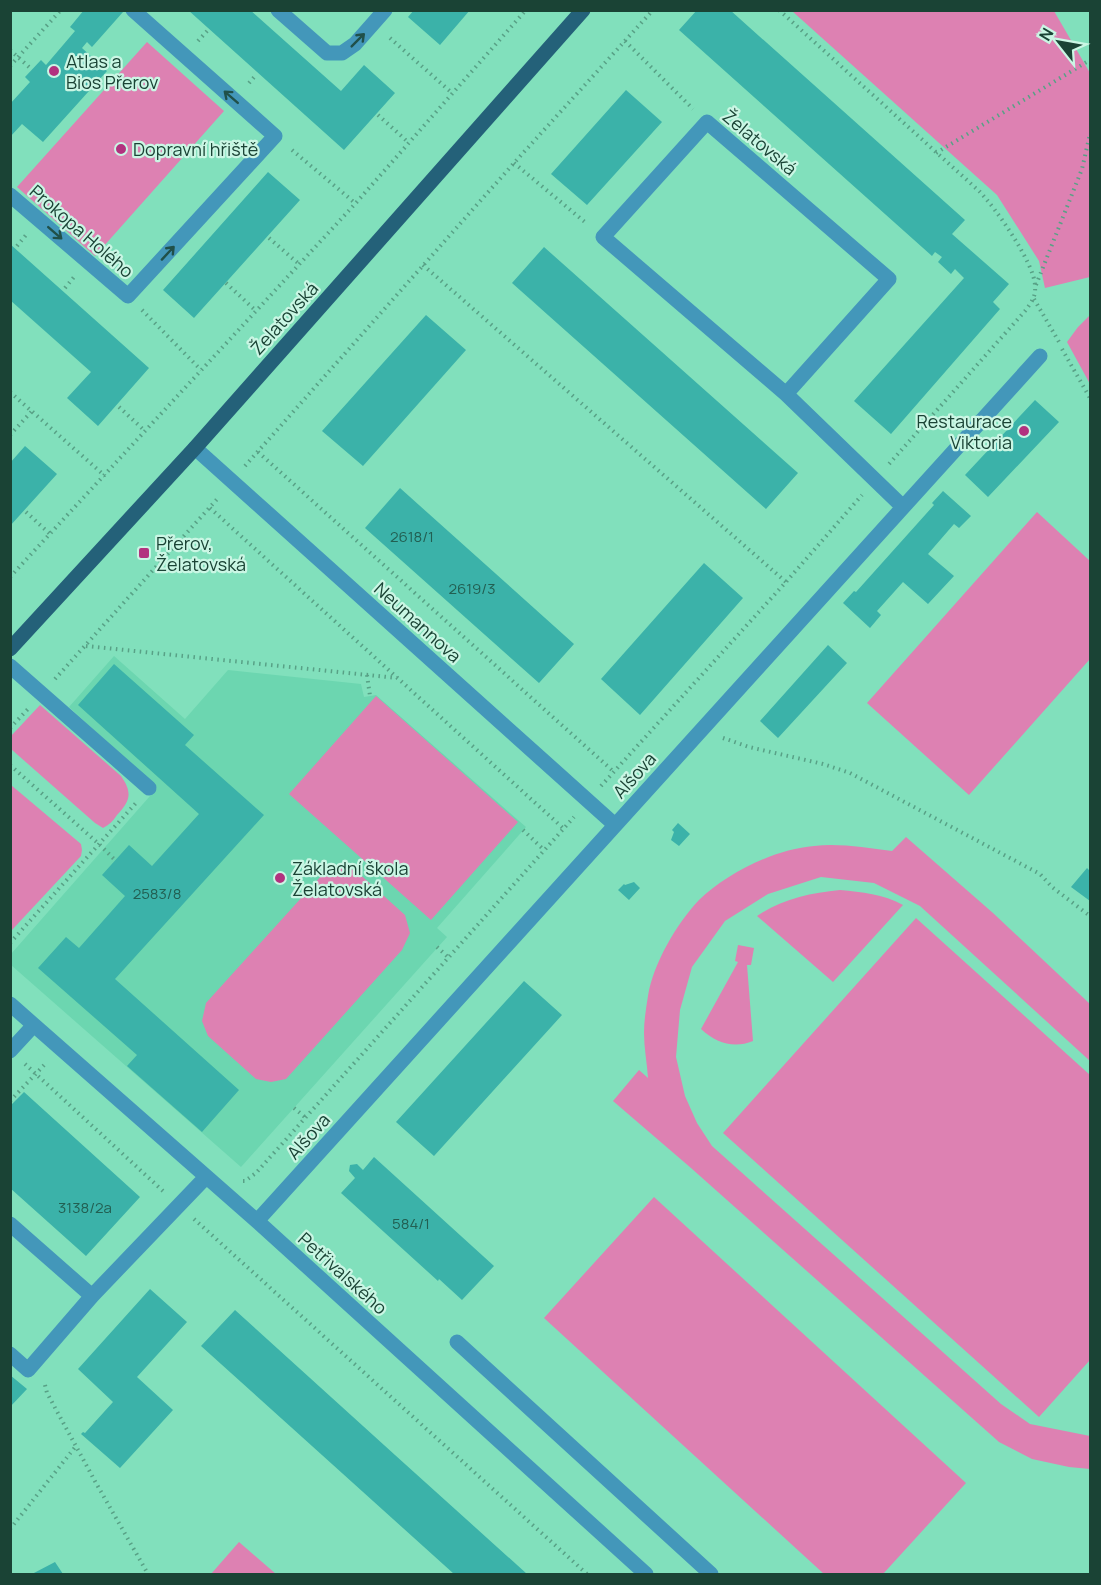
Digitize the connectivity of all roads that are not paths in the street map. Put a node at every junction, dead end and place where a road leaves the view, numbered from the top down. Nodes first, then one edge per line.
1 (133, 10) edge
2 (278, 10) edge
3 (385, 10) edge
4 (583, 10) edge
5 (10, 195) edge
6 (1040, 356) dead end
7 (786, 394) junction
8 (195, 448) junction
9 (903, 507) junction
10 (10, 649) edge
11 (10, 666) edge
12 (149, 788) road end
13 (615, 825) junction
14 (10, 1004) edge
15 (34, 1025) junction
16 (11, 1051) edge
17 (206, 1177) junction
18 (257, 1221) junction
19 (10, 1224) edge
20 (92, 1296) junction
21 (457, 1342) dead end
22 (10, 1354) edge
23 (646, 1575) edge
24 (711, 1575) edge

5 -> 1 street, Prokopa Holého
2 -> 3 street
4 - 8 main road, Želatovská
6 - 9 street, Alšova
7 - 7 street, Želatovská
7 - 9 street
8 - 10 main road, Želatovská
8 - 13 street, Neumannova
9 - 13 street, Alšova
11 - 12 street
13 - 18 street, Alšova
14 - 15 street, Petřivalského
15 - 16 street
15 - 17 street, Petřivalského
17 - 18 street, Petřivalského
17 - 20 street
18 - 23 street, Petřivalského
19 - 20 street
20 - 22 street
21 - 24 street

